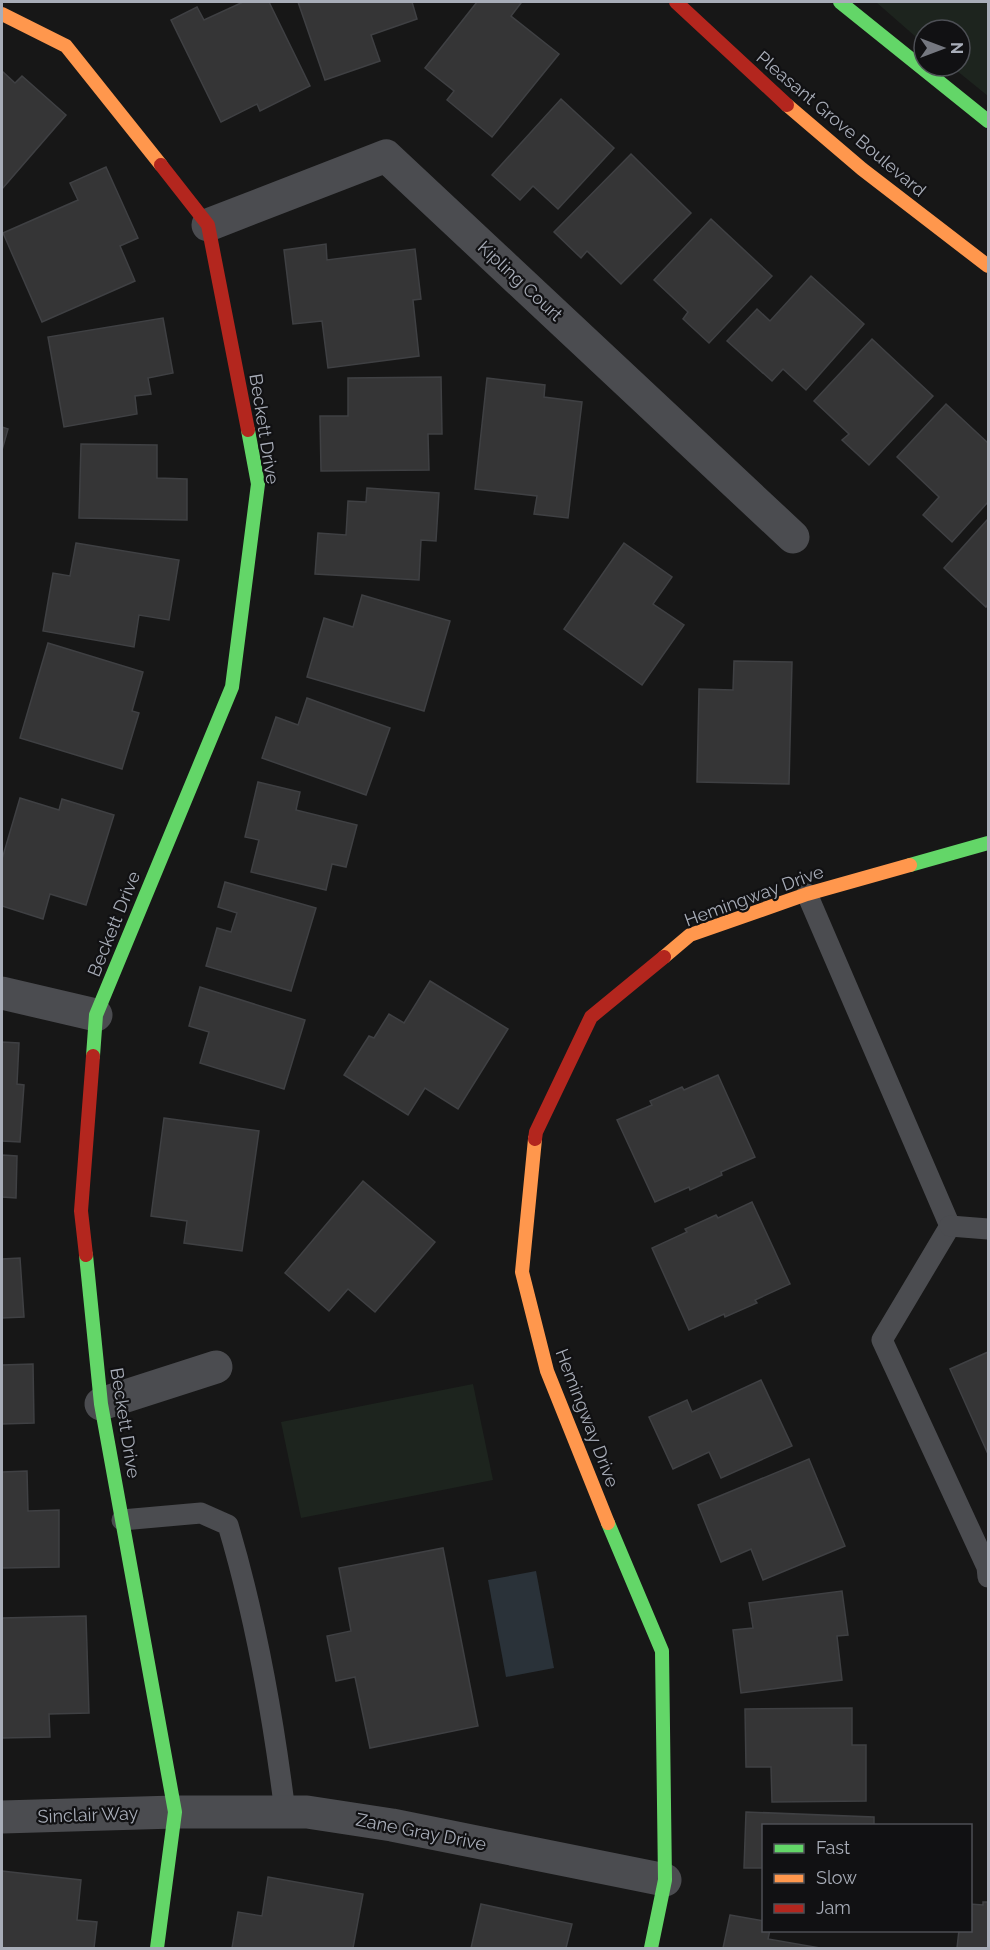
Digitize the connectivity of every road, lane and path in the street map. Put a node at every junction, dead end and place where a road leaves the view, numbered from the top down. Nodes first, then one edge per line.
1 (676, 2) edge
2 (840, 2) edge
3 (2, 14) edge
4 (988, 121) edge
5 (208, 225) junction
6 (988, 266) edge
7 (793, 537) dead end
8 (988, 843) edge
9 (807, 894) junction
10 (2, 993) edge
11 (96, 1015) junction
12 (950, 1226) junction
13 (988, 1230) edge
14 (216, 1367) dead end
15 (101, 1404) junction
16 (122, 1520) junction
17 (988, 1577) edge
18 (175, 1812) junction
19 (285, 1812) junction
20 (2, 1817) edge
21 (665, 1880) junction
22 (157, 1948) edge
23 (651, 1948) edge

1 - 6 street, Pleasant Grove Boulevard
2 - 4 street
3 - 5 street, Beckett Drive
5 - 7 street, Kipling Court
5 - 11 street, Beckett Drive
8 - 9 street, Hemingway Drive
9 - 12 lane
9 - 21 street, Hemingway Drive
10 - 11 street
11 - 15 street, Beckett Drive
12 - 13 lane
12 - 17 lane
14 - 15 street
15 - 16 street, Beckett Drive
16 - 18 street, Beckett Drive
16 - 19 lane
18 - 19 street, Zane Gray Drive
18 - 20 street, Sinclair Way
18 - 22 street, Beckett Drive
19 - 21 street, Zane Gray Drive
21 - 23 street, Hemingway Drive

